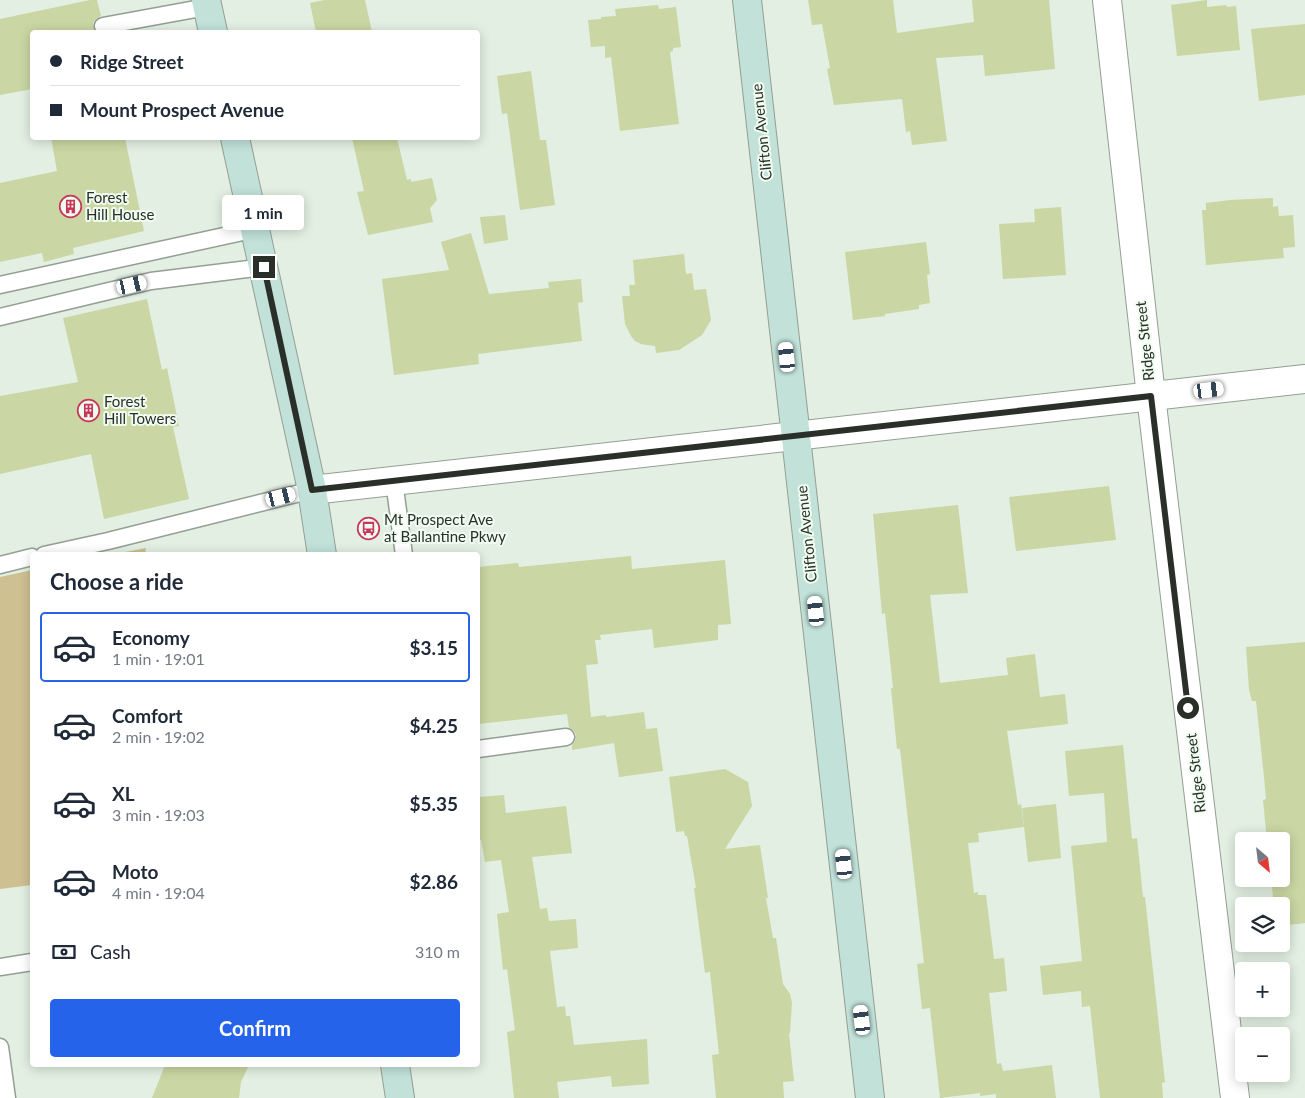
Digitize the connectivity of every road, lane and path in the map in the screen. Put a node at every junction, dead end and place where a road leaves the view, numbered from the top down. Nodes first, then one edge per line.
1 (747, 0) edge
2 (1107, 0) edge
3 (208, 13) edge
4 (103, 26) dead end
5 (235, 140) edge
6 (256, 230) junction
7 (264, 267) junction
8 (0, 285) edge
9 (0, 317) edge
10 (1305, 379) edge
11 (1151, 396) junction
12 (796, 436) junction
13 (394, 481) junction
14 (312, 490) junction
15 (58, 552) edge
16 (322, 552) edge
17 (404, 552) edge
18 (30, 558) edge
19 (0, 564) edge
20 (566, 737) dead end
21 (480, 749) edge
22 (30, 962) edge
23 (0, 967) edge
24 (0, 1048) edge
25 (395, 1067) edge
26 (7, 1098) edge
27 (400, 1098) edge
28 (870, 1098) edge
29 (1235, 1098) edge

1 - 12 street, Clifton Avenue
2 - 11 street, Ridge Street
3 - 4 lane
5 - 6 street
6 - 7 street
6 - 8 lane
7 - 9 lane
7 - 14 street
10 - 11 street
11 - 12 street
11 - 29 street, Ridge Street
12 - 13 street
12 - 28 street, Clifton Avenue
13 - 14 street
13 - 17 lane
14 - 15 lane
14 - 16 street
18 - 19 lane
20 - 21 lane
22 - 23 lane
24 - 26 lane
25 - 27 street

